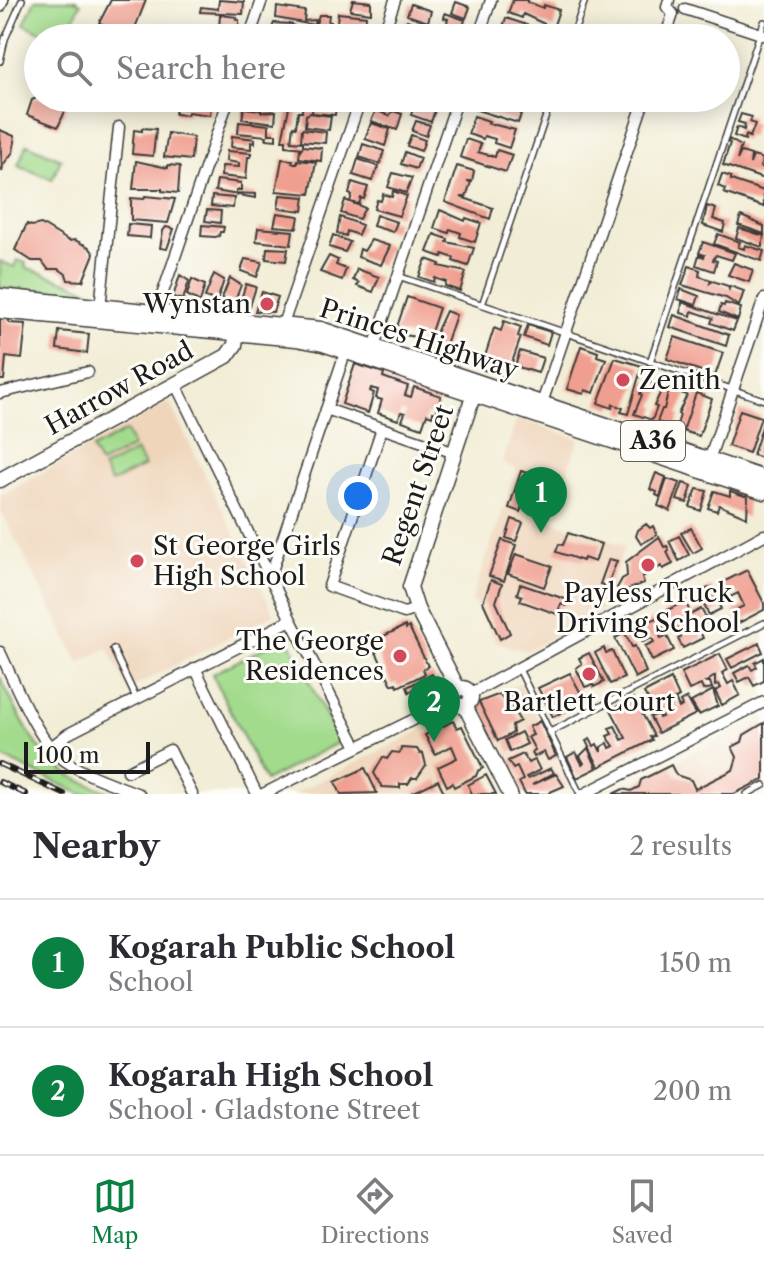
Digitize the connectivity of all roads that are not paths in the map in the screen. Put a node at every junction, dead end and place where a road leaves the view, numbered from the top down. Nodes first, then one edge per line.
1 (3, 0) edge
2 (22, 0) edge
3 (262, 0) edge
4 (395, 0) edge
5 (491, 0) edge
6 (585, 0) edge
7 (665, 1) edge
8 (685, 5) edge
9 (0, 7) edge
10 (673, 14) junction
11 (764, 22) edge
12 (254, 24) edge
13 (387, 24) edge
14 (483, 24) edge
15 (577, 24) edge
16 (670, 24) edge
17 (734, 24) edge
18 (740, 26) edge
19 (762, 35) edge
20 (0, 61) edge
21 (740, 99) edge
22 (224, 112) edge
23 (356, 112) edge
24 (453, 112) edge
25 (547, 112) edge
26 (640, 112) edge
27 (736, 112) edge
28 (119, 127) dead end
29 (398, 276) junction
30 (0, 297) edge
31 (764, 299) edge
32 (482, 305) junction
33 (100, 308) junction
34 (0, 310) edge
35 (156, 313) junction
36 (283, 324) junction
37 (238, 326) junction
38 (565, 333) junction
39 (374, 347) junction
40 (346, 350) junction
41 (650, 362) junction
42 (88, 372) dead end
43 (175, 383) junction
44 (476, 388) junction
45 (733, 390) junction
46 (0, 393) edge
47 (764, 400) edge
48 (542, 403) junction
49 (326, 409) junction
50 (382, 428) junction
51 (455, 453) junction
52 (709, 460) junction
53 (764, 479) edge
54 (0, 480) edge
55 (764, 491) edge
56 (763, 535) edge
57 (270, 577) junction
58 (417, 609) junction
59 (291, 620) junction
60 (764, 623) edge
61 (113, 649) dead end
62 (0, 652) edge
63 (195, 668) junction
64 (519, 669) junction
65 (462, 697) junction
66 (137, 699) junction
67 (764, 702) edge
68 (550, 732) junction
69 (51, 747) junction
70 (357, 747) junction
71 (128, 771) dead end
72 (764, 785) edge
73 (139, 794) edge
74 (192, 794) edge
75 (260, 794) edge
76 (510, 794) edge
77 (582, 794) edge
78 (747, 794) edge

1 - 9 street
2 - 20 lane
3 - 12 street
4 - 13 street
5 - 14 street
6 - 15 lane
7 - 10 street
8 - 10 street
8 - 17 street
10 - 16 street
11 - 19 lane
18 - 19 street
19 - 21 lane
22 - 35 street
23 - 36 street
24 - 29 street
25 - 32 lane
26 - 38 street
27 - 41 lane
28 - 33 street
29 - 32 lane
29 - 39 street
30 - 33 highway, Princes Highway / A36
31 - 45 street
32 - 38 lane
33 - 35 highway, Princes Highway / A36
34 - 37 highway, Princes Highway / A36
35 - 37 highway, Princes Highway / A36
36 - 37 highway, Princes Highway / A36
36 - 39 highway, Princes Highway / A36
37 - 40 highway, Princes Highway / A36
37 - 43 main road, Harrow Road
38 - 41 lane
38 - 48 street
39 - 44 highway, Princes Highway / A36
40 - 44 highway, Princes Highway / A36
40 - 49 street
41 - 45 lane
42 - 46 street
43 - 54 main road, Harrow Road
43 - 57 street
44 - 48 highway, Princes Highway / A36
44 - 51 main road, Regent Street
44 - 55 highway, Princes Highway / A36
45 - 47 lane
45 - 52 street
48 - 52 highway, Princes Highway / A36
49 - 50 street
49 - 57 street
50 - 51 street
50 - 58 street
51 - 58 main road, Regent Street
52 - 53 highway, Princes Highway / A36
56 - 64 street
57 - 59 street
58 - 65 main road, Regent Street
59 - 63 street
59 - 70 street
60 - 68 lane
61 - 66 lane
62 - 69 street
63 - 66 street
63 - 75 street
64 - 65 street
64 - 68 lane
65 - 70 street
65 - 76 main road, Regent Street
66 - 69 street
67 - 77 street
68 - 77 lane
69 - 73 street
70 - 75 street
71 - 74 street
72 - 78 lane

